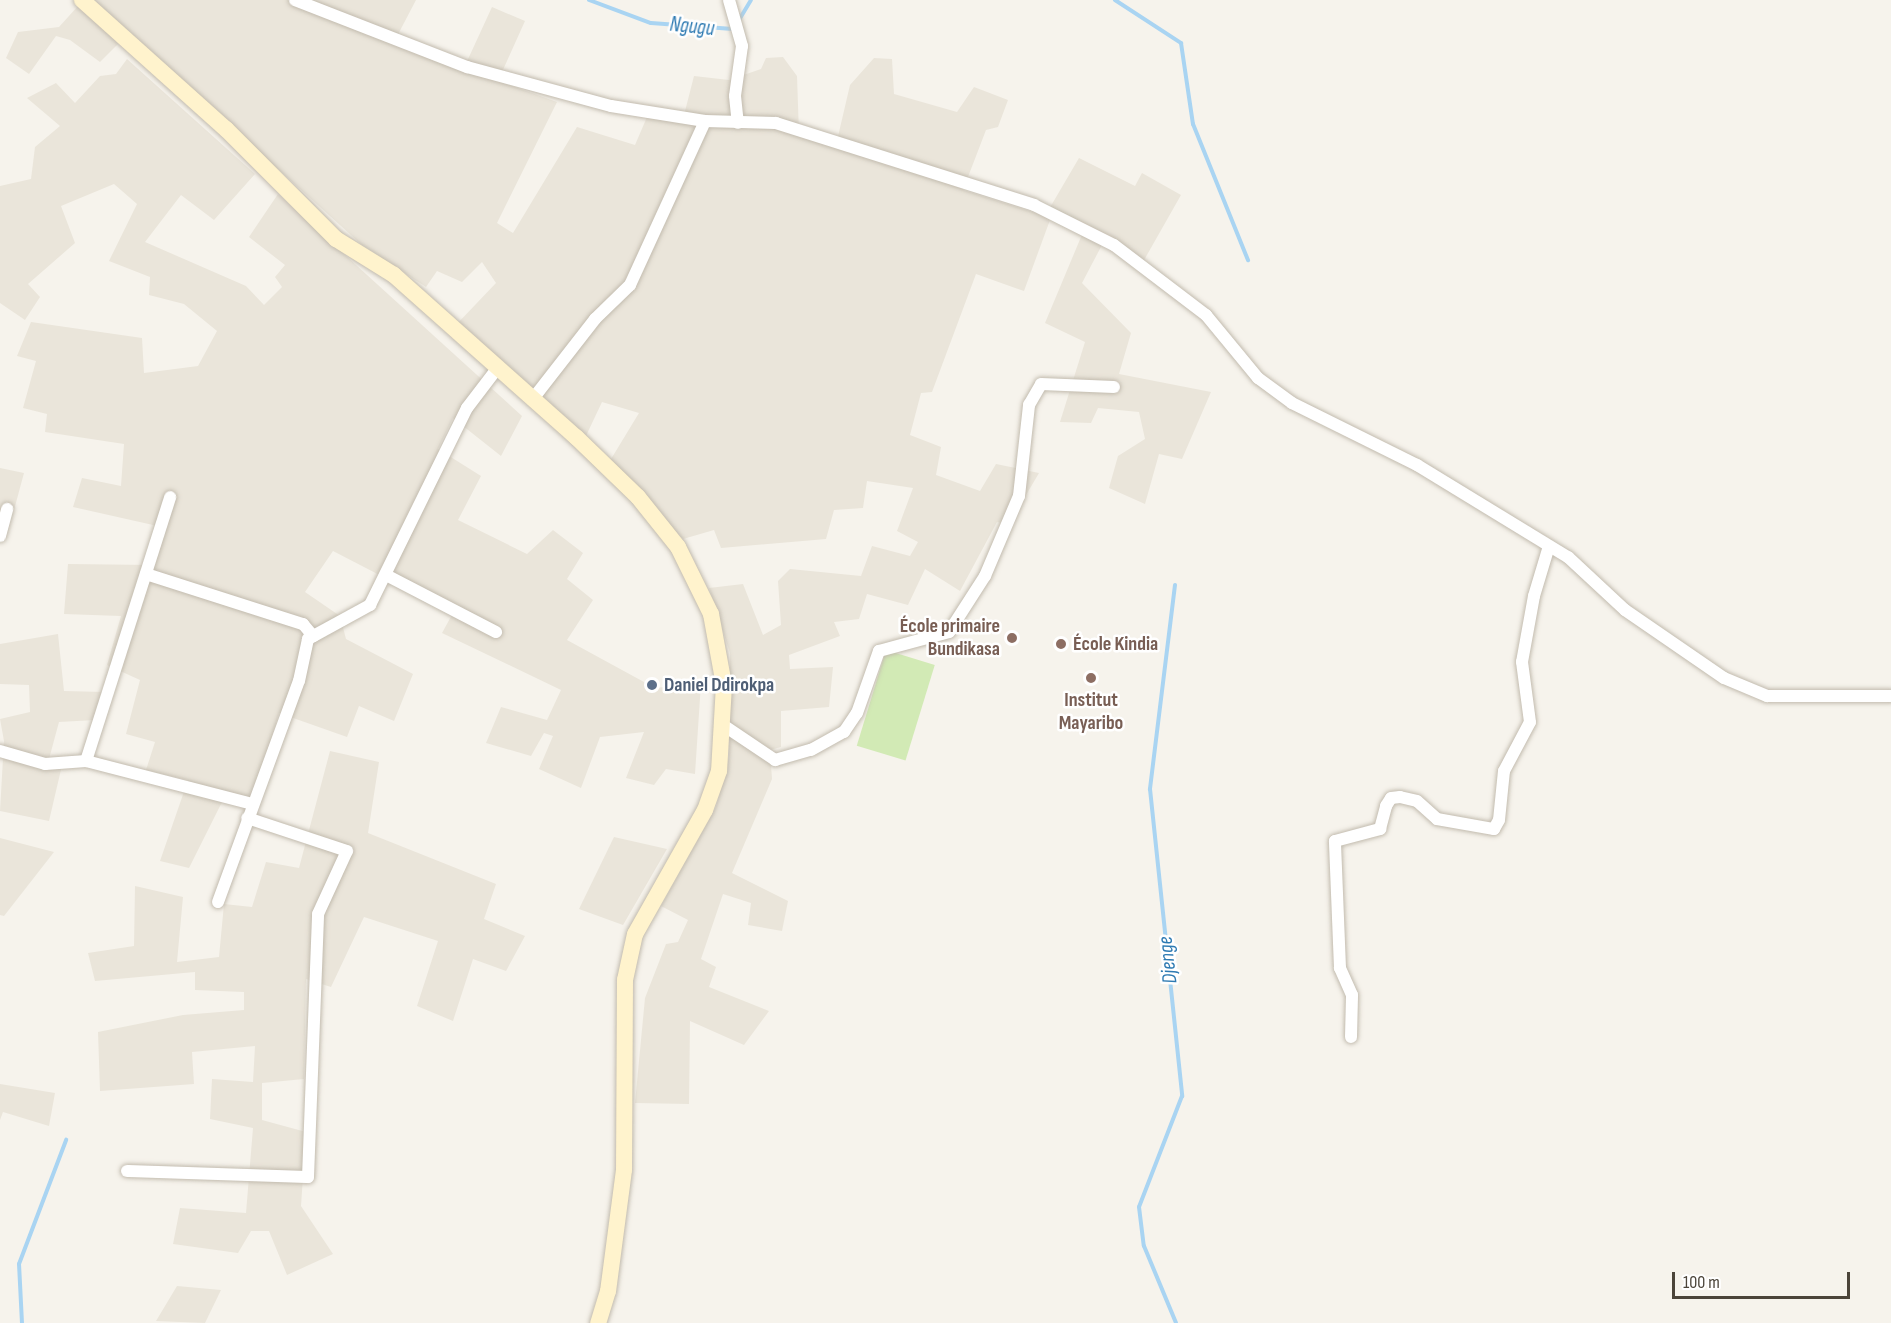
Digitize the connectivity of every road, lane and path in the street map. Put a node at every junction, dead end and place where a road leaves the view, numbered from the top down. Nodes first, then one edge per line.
1 (82, 0) edge
2 (295, 0) edge
3 (729, 2) edge
4 (705, 121) junction
5 (738, 123) junction
6 (496, 370) junction
7 (1114, 387) dead end
8 (532, 400) junction
9 (170, 497) dead end
10 (7, 509) dead end
11 (0, 536) edge
12 (1549, 546) junction
13 (146, 574) junction
14 (386, 575) junction
15 (496, 632) dead end
16 (313, 636) junction
17 (1891, 696) edge
18 (723, 725) junction
19 (0, 752) edge
20 (86, 761) junction
21 (252, 804) junction
22 (247, 818) junction
23 (218, 902) dead end
24 (1351, 1037) dead end
25 (127, 1171) dead end
26 (598, 1323) edge

1 - 6 main road
2 - 4 street
3 - 5 street
4 - 5 street
4 - 8 street
5 - 12 street
6 - 8 main road
6 - 14 street
7 - 18 street
8 - 18 main road
9 - 13 street
10 - 11 street
12 - 17 street
12 - 24 street
13 - 16 street
13 - 20 street
14 - 15 street
14 - 16 street
16 - 21 street
18 - 26 main road
19 - 20 street
20 - 21 street
21 - 22 street
22 - 23 street
22 - 25 street

